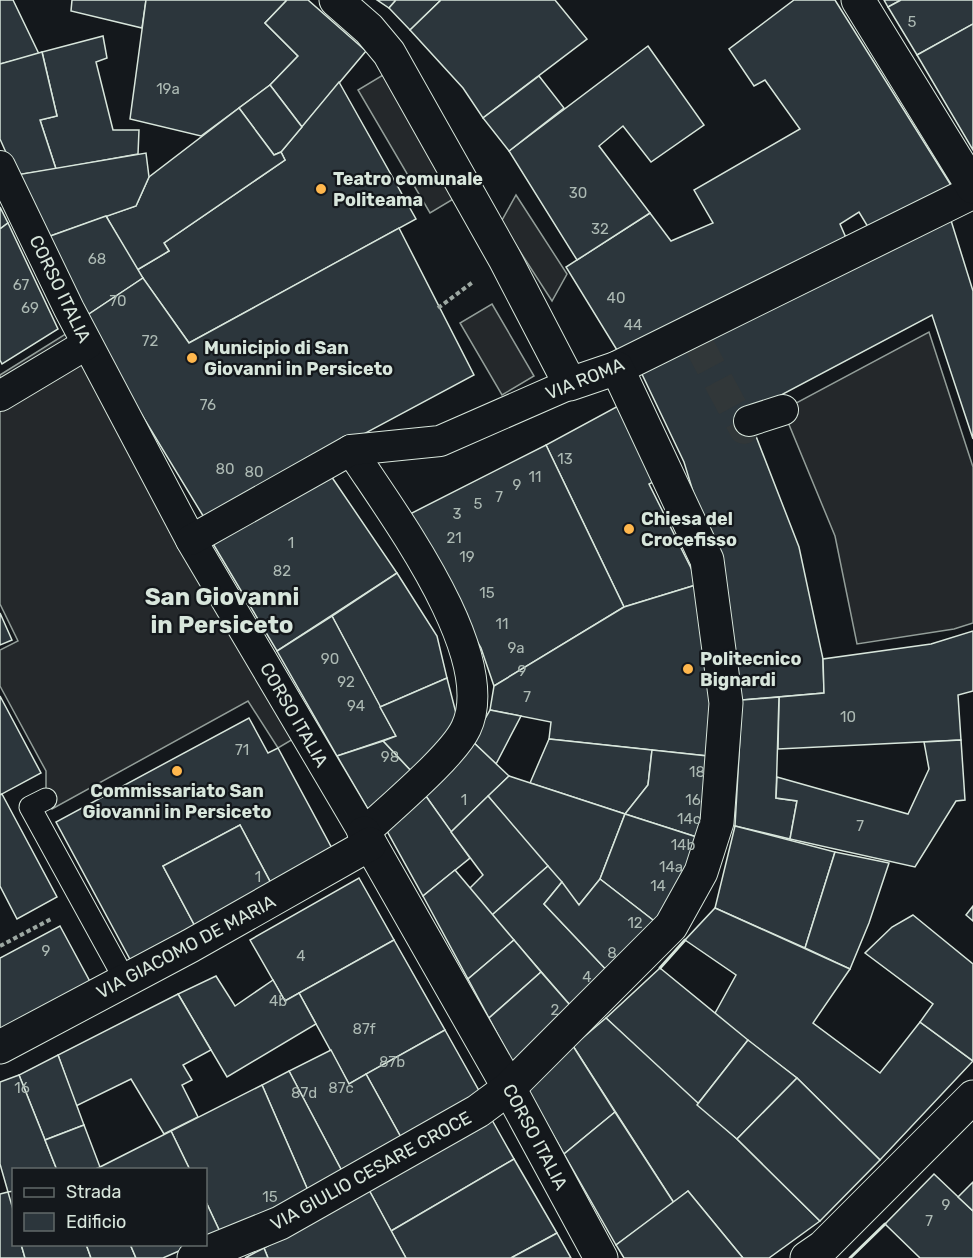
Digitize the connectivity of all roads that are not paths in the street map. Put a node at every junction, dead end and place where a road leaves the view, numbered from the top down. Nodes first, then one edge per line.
1 (336, 0) edge
2 (858, 0) edge
3 (0, 166) edge
4 (973, 189) edge
5 (87, 344) junction
6 (617, 368) junction
7 (570, 384) junction
8 (0, 396) edge
9 (783, 410) dead end
10 (749, 421) dead end
11 (351, 450) junction
12 (191, 540) junction
13 (46, 800) dead end
14 (367, 838) junction
15 (125, 980) junction
16 (0, 1047) edge
17 (509, 1088) junction
18 (973, 1097) edge
19 (194, 1258) edge
20 (600, 1258) edge
21 (807, 1258) edge

1 - 7 street
2 - 4 street
3 - 5 street, CORSO ITALIA
4 - 6 street, VIA ROMA
5 - 8 street
5 - 12 street, CORSO ITALIA
6 - 7 street, VIA ROMA
6 - 17 street, VIA GIULIO CESARE CROCE
7 - 11 street, VIA ROMA
9 - 10 street
11 - 12 street, VIA ROMA
11 - 14 street
12 - 14 street, CORSO ITALIA
13 - 15 lane
14 - 15 street, VIA GIACOMO DE MARIA
14 - 17 street, CORSO ITALIA
15 - 16 street, VIA GIACOMO DE MARIA
17 - 19 street, VIA GIULIO CESARE CROCE
17 - 20 street, CORSO ITALIA
18 - 21 street

